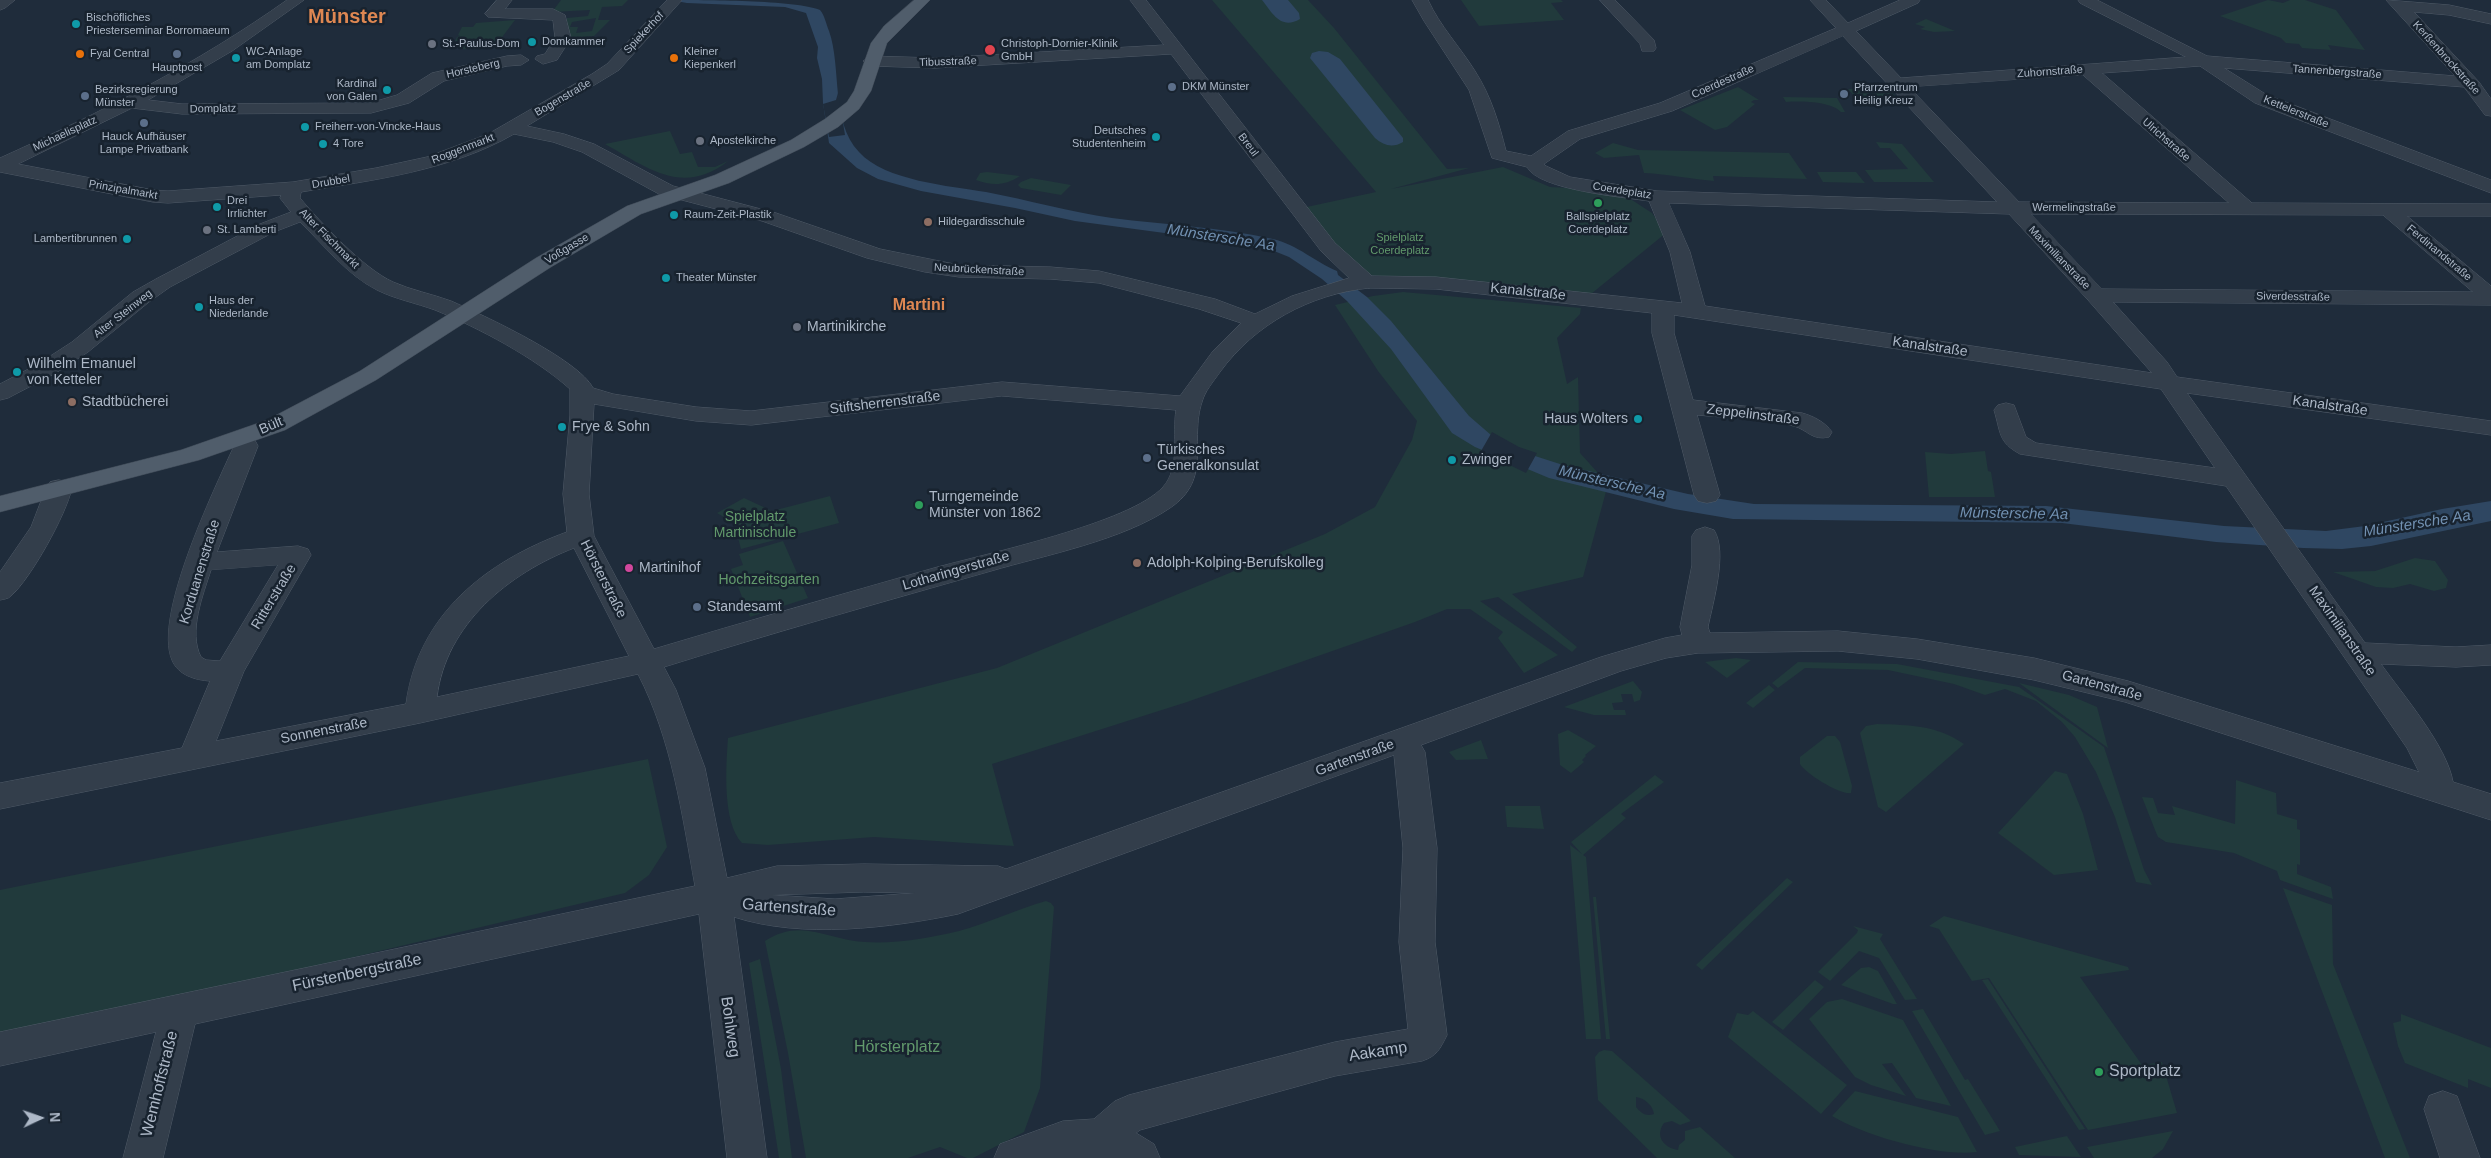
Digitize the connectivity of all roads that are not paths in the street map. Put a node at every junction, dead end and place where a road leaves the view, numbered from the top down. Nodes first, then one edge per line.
1 (7, 0) edge
2 (297, 0) edge
3 (505, 0) edge
4 (923, 0) edge
5 (1138, 0) edge
6 (1420, 0) edge
7 (1607, 0) edge
8 (1818, 0) edge
9 (1913, 0) edge
10 (2085, 0) edge
11 (675, 1) edge
12 (2396, 3) edge
13 (0, 5) edge
14 (2491, 19) edge
15 (1846, 29) junction
16 (1175, 48) junction
17 (1648, 48) dead end
18 (544, 59) dead end
19 (521, 60) dead end
20 (871, 61) junction
21 (2204, 61) junction
22 (613, 67) joint
23 (2088, 70) junction
24 (427, 83) joint
25 (1896, 83) junction
26 (2472, 84) junction
27 (2491, 88) edge
28 (130, 103) junction
29 (2491, 111) edge
30 (512, 128) junction
31 (1534, 162) junction
32 (0, 165) edge
33 (413, 166) joint
34 (2491, 187) edge
35 (293, 188) junction
36 (672, 192) junction
37 (248, 193) joint
38 (1657, 196) junction
39 (2012, 208) junction
40 (2246, 208) junction
41 (2386, 209) junction
42 (2491, 210) edge
43 (303, 214) junction
44 (1350, 285) junction
45 (2096, 295) junction
46 (2491, 298) edge
47 (1662, 307) junction
48 (1695, 311) junction
49 (462, 315) junction
50 (1255, 321) junction
51 (2170, 382) junction
52 (583, 393) junction
53 (0, 394) edge
54 (1189, 404) junction
55 (1684, 406) junction
56 (2006, 410) dead end
57 (2491, 428) edge
58 (1820, 432) dead end
59 (242, 438) junction
60 (2235, 479) junction
61 (59, 488) junction
62 (1707, 495) dead end
63 (0, 504) edge
64 (581, 536) junction
65 (1705, 536) dead end
66 (200, 562) junction
67 (0, 591) edge
68 (1698, 643) junction
69 (2357, 653) junction
70 (2491, 654) edge
71 (646, 662) junction
72 (229, 671) junction
73 (420, 712) junction
74 (1401, 741) junction
75 (193, 758) junction
76 (2438, 790) junction
77 (0, 796) edge
78 (2491, 807) edge
79 (714, 896) junction
80 (178, 1016) junction
81 (0, 1048) edge
82 (2444, 1109) dead end
83 (1102, 1138) junction
84 (143, 1158) edge
85 (747, 1158) edge
86 (1014, 1158) edge
87 (1140, 1158) edge
88 (2460, 1158) edge

1 - 13 street
2 - 28 street
3 - 18 street
4 - 20 main road, Voßgasse
5 - 16 street, Breul
6 - 31 street
7 - 17 street
8 - 15 street, Maximilianstraße
9 - 15 street, Coerdestraße
10 - 21 street, Kettelerstraße
11 - 22 street, Spiekerhof
12 - 14 street
12 - 26 street, Kerßenbrockstraße
15 - 25 street, Maximilianstraße
15 - 31 street, Coerdestraße
16 - 20 street, Tibusstraße
16 - 44 street, Breul
19 - 24 street, Horsteberg
20 - 36 main road, Voßgasse
21 - 23 street, Zuhornstraße
21 - 26 street, Tannenbergstraße
21 - 34 street, Kettelerstraße
22 - 30 street, Bogenstraße
23 - 25 street, Zuhornstraße
23 - 40 street, Ulrichstraße
24 - 28 street, Domplatz
25 - 39 street, Maximilianstraße
26 - 27 street, Tannenbergstraße
26 - 29 street, Kerßenbrockstraße
28 - 32 street, Michaelisplatz
30 - 33 street, Roggenmarkt
30 - 36 street, Neubrückenstraße
31 - 38 street, Coerdeplatz
32 - 37 street, Prinzipalmarkt
33 - 35 street, Drubbel
35 - 37 street, Drubbel
35 - 43 street, Alter Fischmarkt
36 - 49 main road, Voßgasse
36 - 50 street, Neubrückenstraße
38 - 39 street, Wermelingstraße
38 - 48 street, Coerdeplatz
39 - 40 street, Wermelingstraße
39 - 45 street, Maximilianstraße
40 - 41 street, Wermelingstraße
41 - 42 street, Wermelingstraße
41 - 46 street, Ferdinandstraße
43 - 49 street, Alter Fischmarkt
43 - 53 street, Alter Steinweg
44 - 47 street, Kanalstraße
44 - 50 street
45 - 46 street, Siverdesstraße
45 - 51 street, Maximilianstraße
47 - 48 street, Kanalstraße
47 - 55 street, Zeppelinstraße
48 - 51 street, Kanalstraße
49 - 52 street
49 - 59 main road, Bült
50 - 54 street
51 - 57 street, Kanalstraße
51 - 60 street, Maximilianstraße
52 - 54 street, Stiftsherrenstraße
52 - 64 street, Hörsterstraße
54 - 71 street, Lotharingerstraße
55 - 58 street, Zeppelinstraße
55 - 62 street, Zeppelinstraße
56 - 60 street
59 - 61 main road, Bült
59 - 66 street, Korduanenstraße
60 - 69 street, Maximilianstraße
61 - 63 main road, Bült
61 - 67 street
64 - 71 street, Hörsterstraße
64 - 73 street
65 - 68 street
66 - 72 street, Korduanenstraße
66 - 72 street, Ritterstraße
68 - 74 street, Gartenstraße
68 - 76 street, Gartenstraße
69 - 70 street
69 - 76 street, Maximilianstraße
71 - 73 street, Sonnenstraße
71 - 79 street, Hörsterstraße
72 - 75 street
73 - 75 street, Sonnenstraße
74 - 79 street, Gartenstraße
74 - 83 street, Aakamp
75 - 77 street, Sonnenstraße
76 - 78 street, Gartenstraße
79 - 80 street, Fürstenbergstraße
79 - 85 street, Bohlweg
80 - 81 street, Fürstenbergstraße
80 - 84 street, Wemhoffstraße
82 - 88 street
83 - 86 street
83 - 87 street

